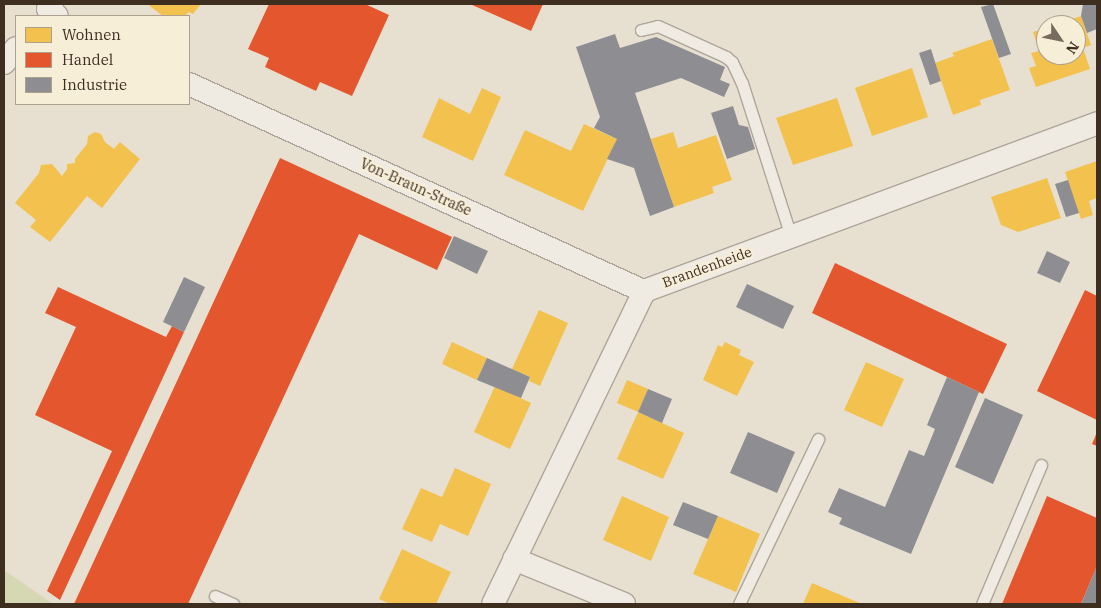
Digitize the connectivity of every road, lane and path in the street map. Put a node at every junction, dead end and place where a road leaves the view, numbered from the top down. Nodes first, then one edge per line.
1 (641, 30) dead end
2 (15, 49) edge
3 (4, 63) edge
4 (190, 84) edge
5 (1097, 123) edge
6 (791, 237) junction
7 (644, 291) junction
8 (818, 439) dead end
9 (1041, 465) dead end
10 (514, 559) junction
11 (215, 596) dead end
12 (233, 604) edge
13 (493, 604) edge
14 (624, 604) edge
15 (739, 604) edge
16 (982, 604) edge

1 - 6 lane
2 - 3 street
4 - 7 street, Von-Braun-Straße
5 - 6 street, Brandenheide
6 - 7 street, Brandenheide
7 - 10 street
8 - 15 lane
9 - 16 lane
10 - 13 street
10 - 14 street
11 - 12 lane

